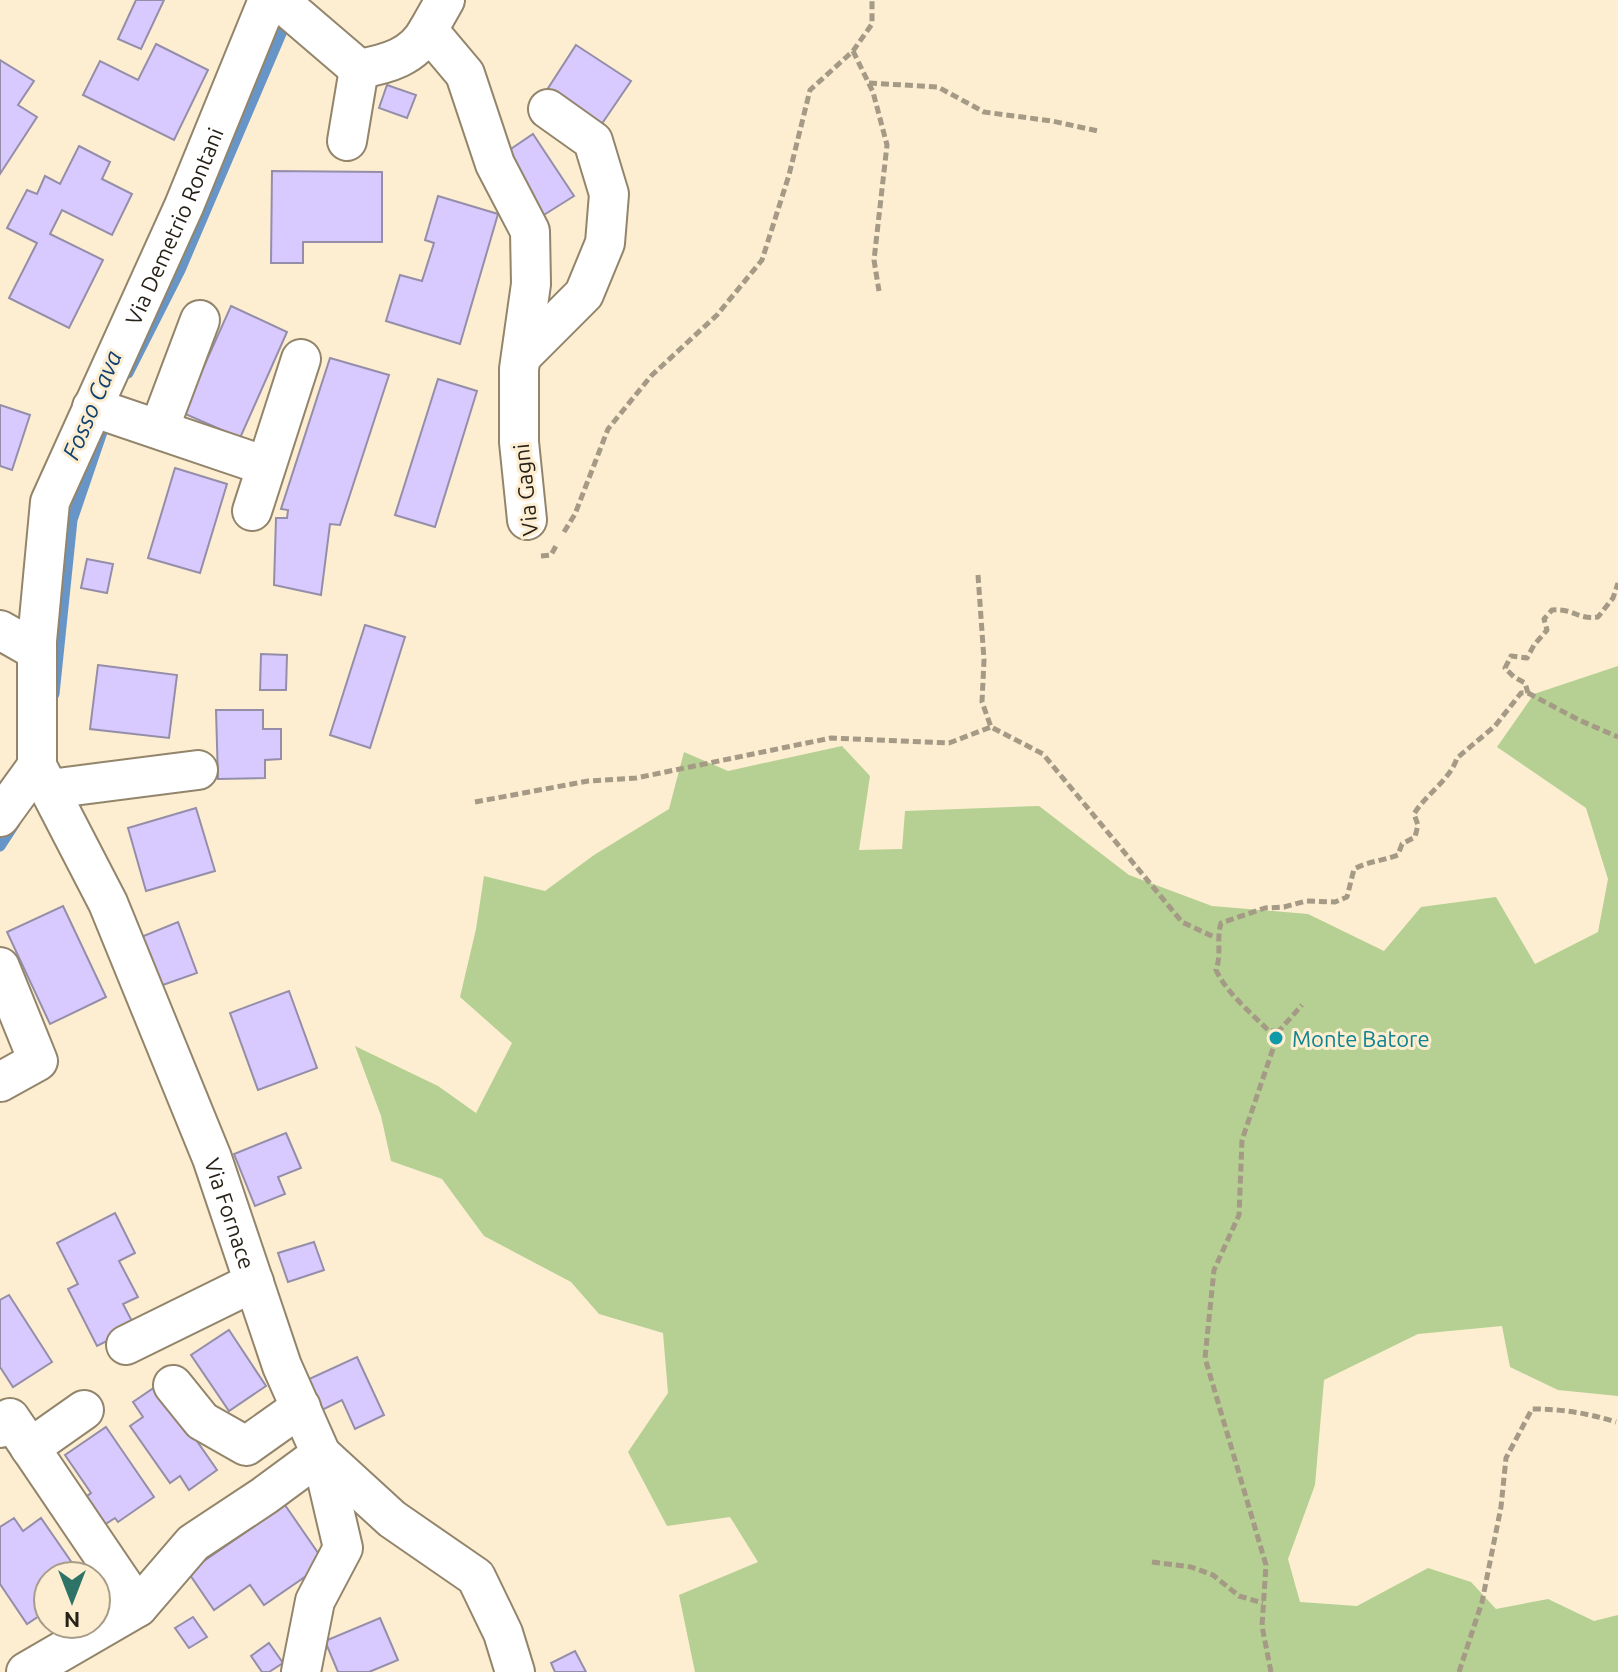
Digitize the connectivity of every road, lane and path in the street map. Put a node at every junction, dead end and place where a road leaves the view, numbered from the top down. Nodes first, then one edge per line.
1 (872, 0) edge
2 (282, 8) edge
3 (437, 15) edge
4 (853, 51) junction
5 (359, 69) junction
6 (868, 83) junction
7 (548, 109) dead end
8 (1098, 131) dead end
9 (347, 141) dead end
10 (879, 291) dead end
11 (200, 320) dead end
12 (521, 357) junction
13 (301, 359) dead end
14 (118, 415) junction
15 (266, 466) junction
16 (252, 511) dead end
17 (527, 520) joint
18 (978, 575) dead end
19 (1618, 583) edge
20 (0, 630) edge
21 (37, 651) junction
22 (1528, 693) junction
23 (991, 727) junction
24 (1618, 737) edge
25 (198, 770) dead end
26 (27, 787) edge
27 (475, 802) dead end
28 (1216, 938) junction
29 (0, 967) edge
30 (1302, 1005) dead end
31 (1279, 1031) junction
32 (0, 1082) edge
33 (254, 1282) junction
34 (126, 1345) dead end
35 (173, 1385) dead end
36 (301, 1407) junction
37 (84, 1410) dead end
38 (1616, 1422) dead end
39 (10, 1425) edge
40 (321, 1454) junction
41 (1152, 1562) dead end
42 (1263, 1603) junction
43 (138, 1607) junction
44 (26, 1672) edge
45 (301, 1672) edge
46 (515, 1672) edge
47 (1271, 1672) edge
48 (1459, 1672) edge

1 - 4 path
2 - 5 street
2 - 14 street, Via Demetrio Rontani
3 - 5 street, Via Gagni
3 - 12 street, Via Gagni
4 - 6 path
4 - 17 path, Via Gagni
5 - 9 street
6 - 8 path
6 - 10 path
7 - 12 street
11 - 14 street
12 - 17 street, Via Gagni
13 - 15 street
14 - 15 street
14 - 21 street, Via Demetrio Rontani
15 - 16 street
18 - 23 path
19 - 22 path
20 - 21 street
21 - 26 street, Via Demetrio Rontani
22 - 24 path
22 - 28 path
23 - 27 path
23 - 28 path
25 - 26 street
26 - 33 street, Via Fornace
28 - 31 path
29 - 32 street
30 - 31 path
31 - 42 path
33 - 34 street
33 - 36 street, Via Fornace
35 - 36 street
36 - 40 street, Via Fornace
37 - 39 street
38 - 48 path
39 - 43 street
40 - 43 street
40 - 45 street, Via Fornace
40 - 46 street
41 - 42 path
42 - 47 path
43 - 44 street

